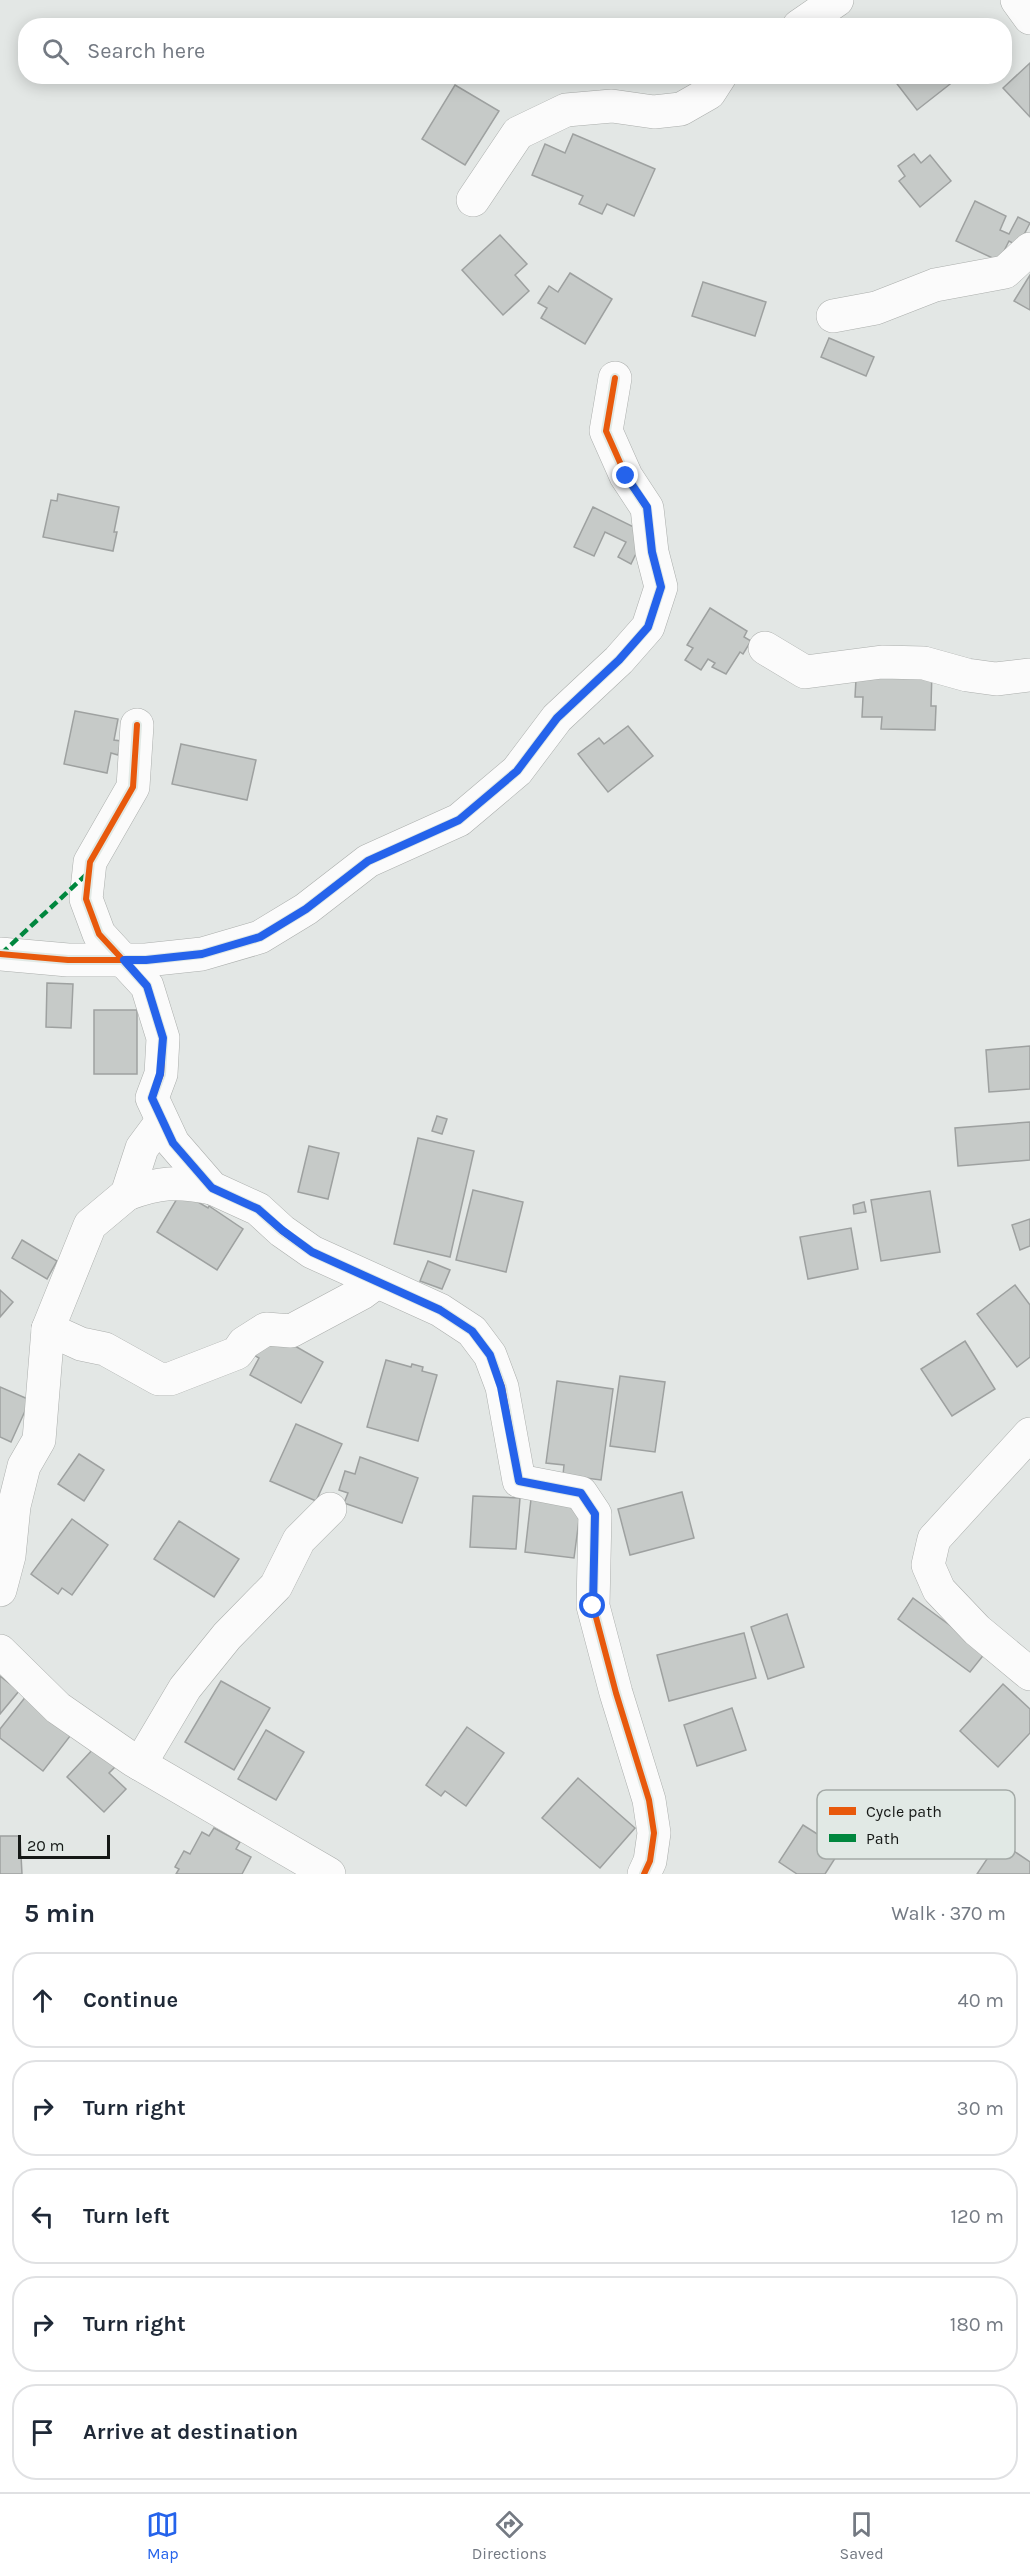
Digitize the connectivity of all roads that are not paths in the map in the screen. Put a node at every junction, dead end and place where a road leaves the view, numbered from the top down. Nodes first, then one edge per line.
1 (837, 0) edge
2 (1017, 0) edge
3 (811, 18) edge
4 (1030, 18) edge
5 (715, 84) edge
6 (473, 200) dead end
7 (1030, 249) edge
8 (833, 316) dead end
9 (615, 378) dead end
10 (765, 648) dead end
11 (1030, 675) edge
12 (137, 725) dead end
13 (0, 954) edge
14 (124, 960) junction
15 (162, 1121) junction
16 (212, 1188) junction
17 (127, 1194) junction
18 (377, 1282) junction
19 (48, 1329) junction
20 (1030, 1434) edge
21 (330, 1509) dead end
22 (0, 1590) edge
23 (0, 1651) edge
24 (1030, 1674) edge
25 (140, 1764) junction
26 (329, 1874) edge
27 (644, 1874) edge

1 - 3 street
2 - 4 street
5 - 6 street
7 - 8 street
9 - 14 street
10 - 11 street
12 - 14 street
13 - 14 street
14 - 15 street
15 - 16 street
15 - 17 street
16 - 17 street
16 - 18 street
17 - 19 street
18 - 19 street
18 - 27 street
19 - 22 street
20 - 24 street
21 - 25 street
23 - 25 street
25 - 26 street

